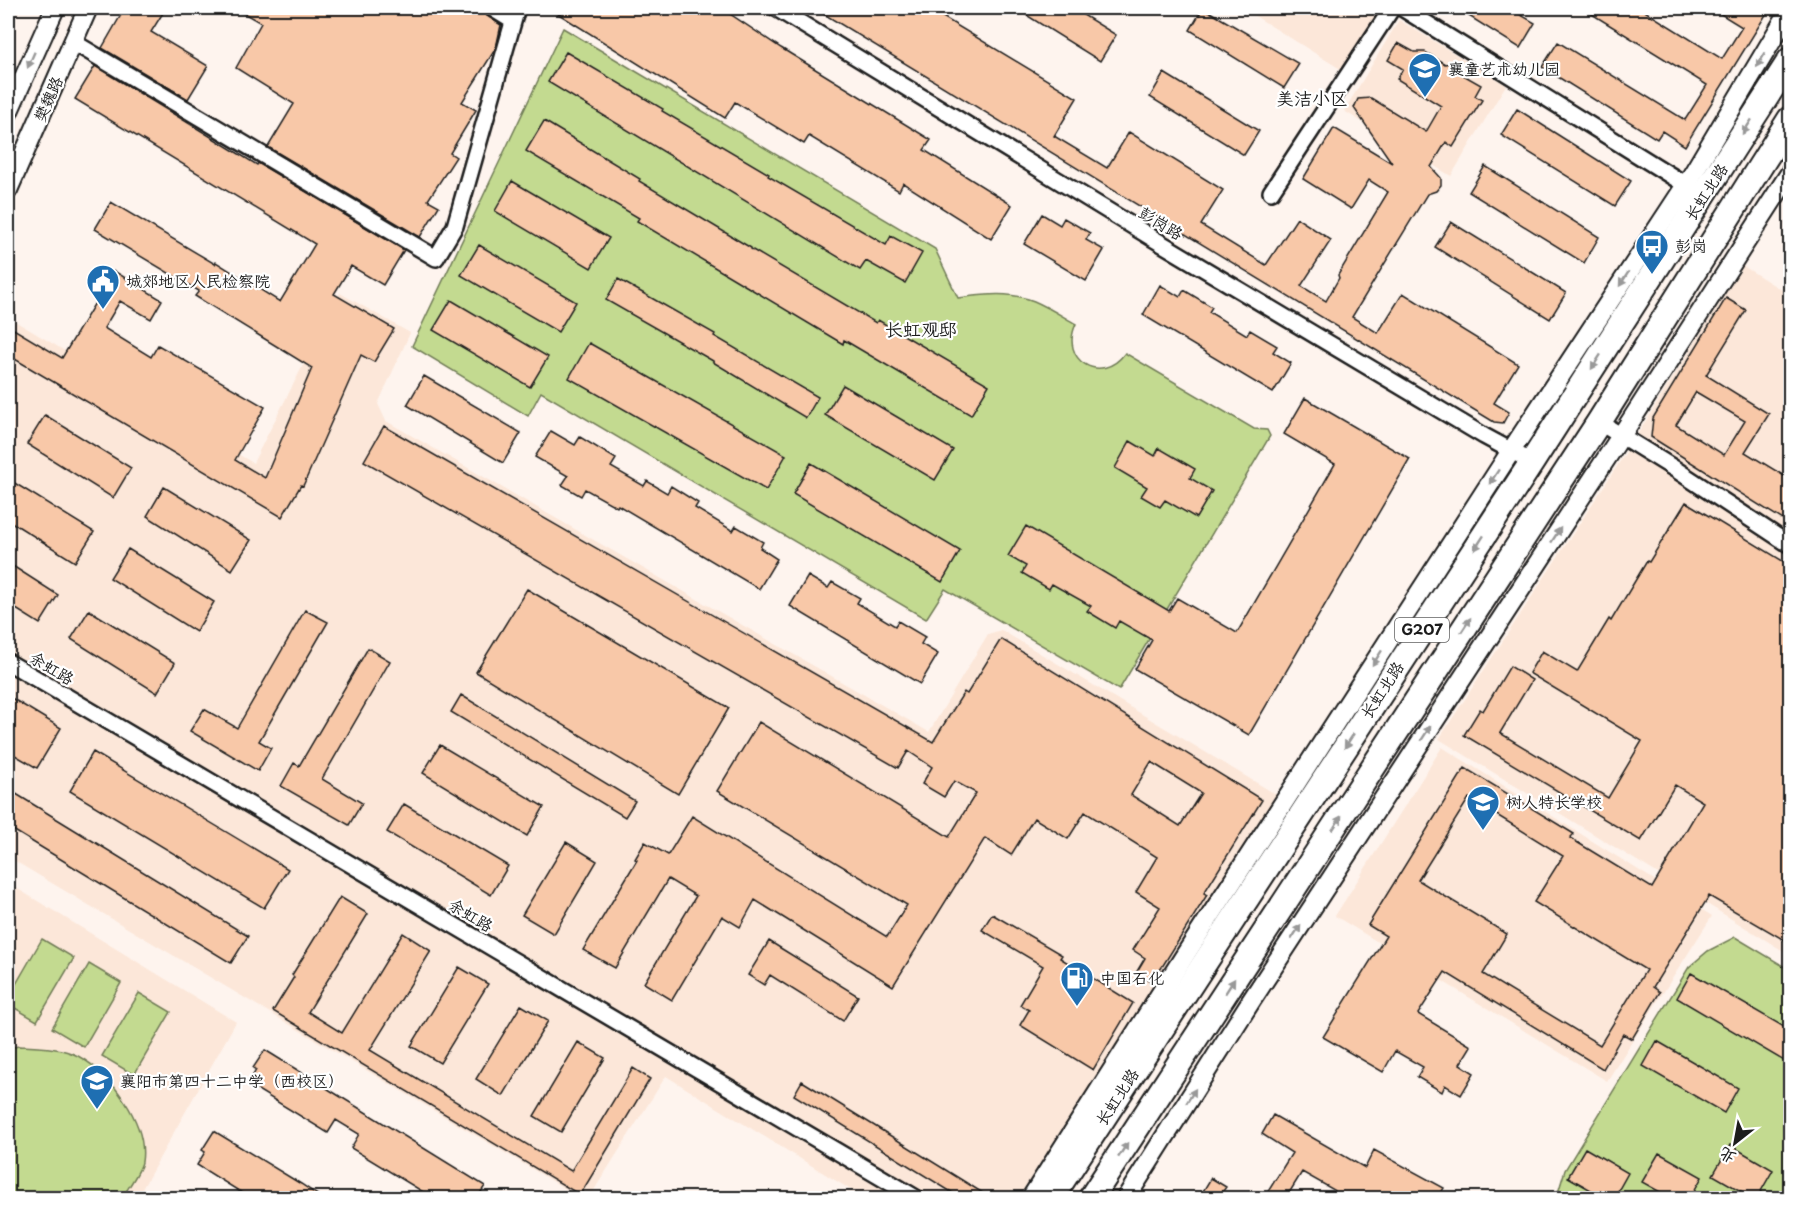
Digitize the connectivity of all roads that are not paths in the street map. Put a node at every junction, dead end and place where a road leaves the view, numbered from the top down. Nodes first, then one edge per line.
1 (55, 8) edge
2 (88, 8) edge
3 (492, 8) edge
4 (776, 8) edge
5 (1392, 8) edge
6 (1402, 8) edge
7 (1791, 10) edge
8 (515, 14) edge
9 (73, 42) junction
10 (1791, 60) edge
11 (13, 84) edge
12 (8, 113) edge
13 (1791, 119) edge
14 (1791, 173) edge
15 (1686, 185) junction
16 (8, 190) edge
17 (1271, 192) dead end
18 (1599, 422) junction
19 (1621, 436) junction
20 (1521, 457) junction
21 (1791, 545) edge
22 (8, 662) edge
23 (916, 1198) edge
24 (1031, 1198) edge
25 (1051, 1198) edge
26 (1091, 1198) edge
27 (1126, 1198) edge

1 -> 11 street, 樊魏路
2 - 9 street, 樊魏路
3 - 8 street
4 - 20 street, 彭岗路
5 - 17 street
6 - 15 street
7 -> 15 street
8 - 9 street
9 - 16 street, 樊魏路
10 -> 20 highway, 长虹北路 / G207
11 - 12 street, 樊魏路
13 - 18 highway, 长虹北路 / G207
14 - 19 street
15 -> 20 street
18 - 19 street
26 -> 18 highway, 长虹北路 / G207
19 - 21 street
27 -> 19 street
20 -> 24 street
20 -> 25 highway, 长虹北路 / G207
22 - 23 street, 余虹路

